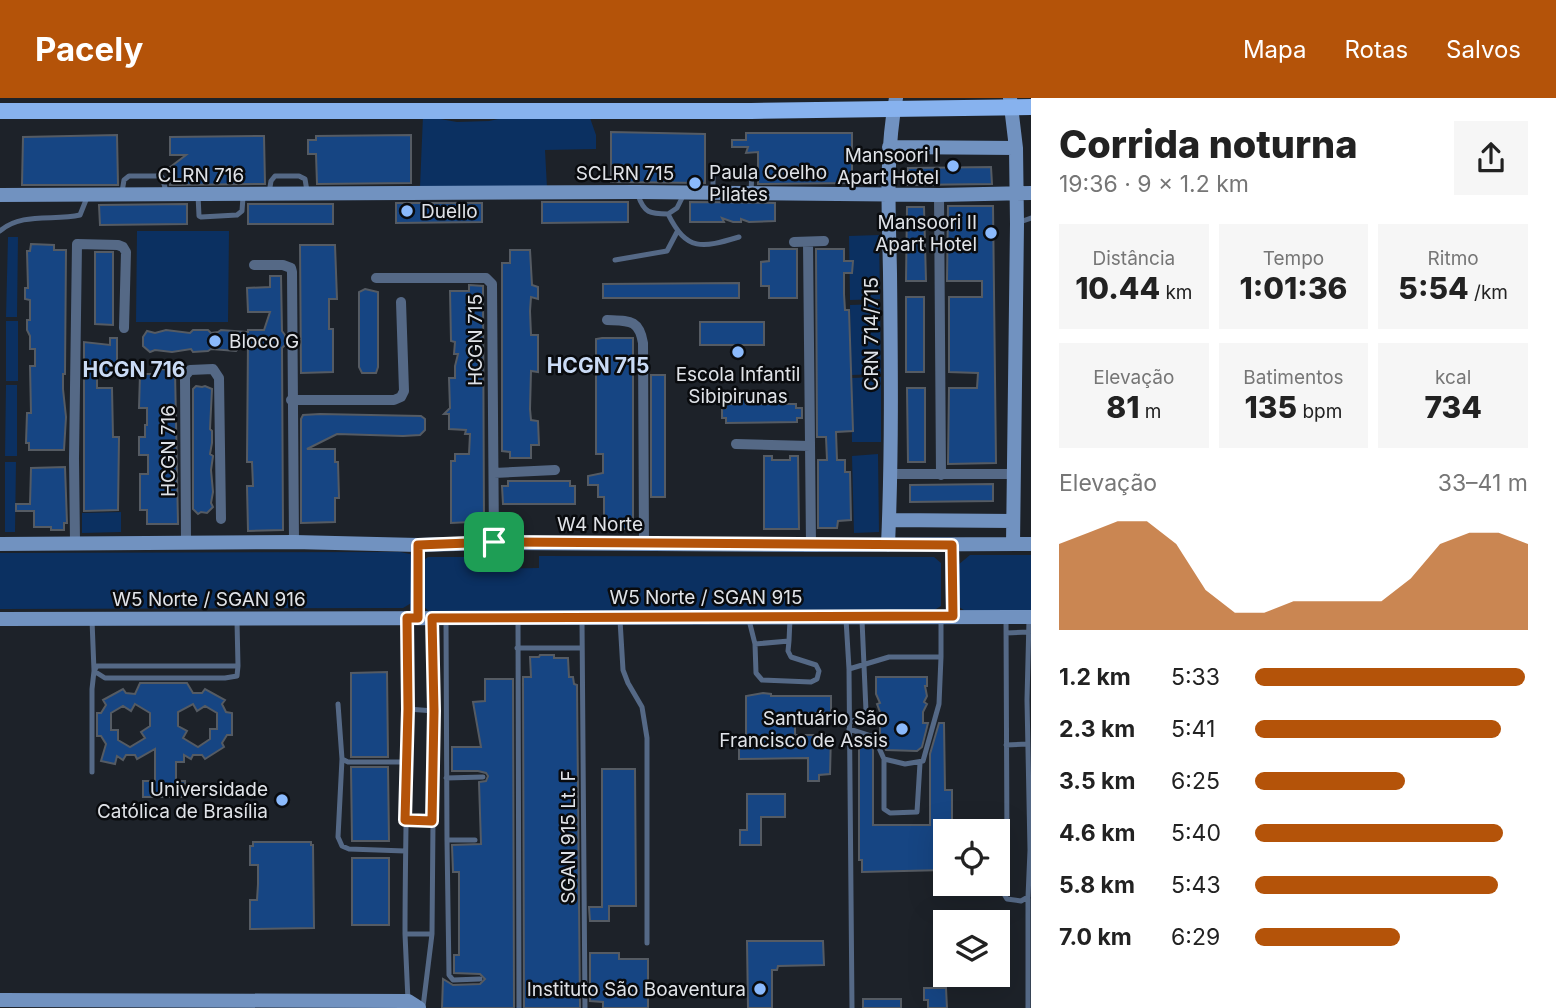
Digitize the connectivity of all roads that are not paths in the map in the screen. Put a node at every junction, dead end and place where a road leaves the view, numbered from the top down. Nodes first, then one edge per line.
1 (785, 98) edge
2 (1012, 102) edge
3 (895, 103) edge
4 (801, 104) edge
5 (70, 105) edge
6 (90, 105) edge
7 (1031, 107) edge
8 (0, 111) edge
9 (751, 111) junction
10 (890, 147) junction
11 (1016, 148) junction
12 (637, 192) junction
13 (403, 193) joint
14 (684, 193) junction
15 (713, 193) junction
16 (888, 193) junction
17 (1024, 193) edge
18 (243, 194) junction
19 (751, 194) junction
20 (0, 195) edge
21 (88, 195) junction
22 (198, 195) junction
23 (939, 195) junction
24 (668, 214) junction
25 (1024, 221) edge
26 (0, 231) edge
27 (677, 232) junction
28 (739, 237) dead end
29 (824, 241) dead end
30 (794, 242) dead end
31 (808, 242) junction
32 (615, 260) dead end
33 (254, 265) dead end
34 (376, 278) dead end
35 (401, 302) dead end
36 (607, 320) dead end
37 (124, 328) dead end
38 (291, 400) junction
39 (736, 444) dead end
40 (810, 446) junction
41 (555, 470) dead end
42 (494, 473) junction
43 (890, 474) junction
44 (1014, 474) junction
45 (941, 475) junction
46 (221, 519) dead end
47 (889, 520) junction
48 (1013, 521) junction
49 (75, 542) junction
50 (186, 542) junction
51 (294, 542) junction
52 (494, 542) junction
53 (0, 544) edge
54 (644, 544) junction
55 (1013, 544) junction
56 (1031, 544) edge
57 (418, 545) junction
58 (811, 545) junction
59 (888, 545) junction
60 (952, 545) junction
61 (790, 616) junction
62 (846, 616) junction
63 (862, 616) junction
64 (947, 616) junction
65 (518, 617) junction
66 (582, 617) junction
67 (620, 617) junction
68 (748, 617) junction
69 (1006, 617) junction
70 (1030, 617) edge
71 (0, 618) edge
72 (92, 618) junction
73 (237, 618) junction
74 (426, 618) junction
75 (1029, 632) junction
76 (1006, 633) junction
77 (789, 641) junction
78 (755, 644) junction
79 (517, 648) junction
80 (582, 648) junction
81 (941, 657) junction
82 (864, 665) junction
83 (238, 666) junction
84 (849, 669) junction
85 (94, 671) junction
86 (338, 704) dead end
87 (408, 709) junction
88 (434, 711) junction
89 (849, 726) junction
90 (1028, 744) junction
91 (1006, 745) junction
92 (342, 760) junction
93 (884, 760) junction
94 (407, 762) junction
95 (920, 762) junction
96 (92, 772) dead end
97 (483, 777) dead end
98 (446, 778) junction
99 (405, 820) junction
100 (432, 821) junction
101 (447, 840) junction
102 (475, 840) dead end
103 (405, 851) junction
104 (1028, 897) junction
105 (405, 934) junction
106 (432, 934) junction
107 (647, 943) dead end
108 (480, 979) dead end
109 (0, 1000) edge
110 (387, 1005) edge
111 (417, 1006) edge
112 (519, 1008) edge
113 (584, 1008) edge
114 (852, 1008) edge
115 (1028, 1008) edge

1 - 9 main road
2 - 3 main road
2 - 7 main road
2 - 11 street
3 - 4 main road
3 - 10 street, CRN 714/715
4 - 9 main road
5 - 6 main road
5 - 8 main road
6 - 9 main road
10 - 11 street
10 - 16 street, CRN 714/715
11 - 17 street
12 - 13 street, SCLRN 715
12 - 14 street, SCLRN 715
12 - 24 lane
13 - 18 street, CLRN 716
14 - 15 street, SCLRN 715
14 - 24 lane
15 - 19 street, SCLRN 715
15 - 19 lane
16 - 19 street, SCLRN 715
16 - 23 street
16 - 43 street, CRN 714/715
17 - 23 street
17 - 25 street
18 - 22 street, CLRN 716
18 - 22 lane
20 - 21 street, CLRN 716
21 - 22 street, CLRN 716
21 - 26 lane
23 - 45 street
24 - 27 lane
25 - 44 street
27 - 28 lane
27 - 32 lane
29 - 31 street
30 - 31 street
31 - 40 street
33 - 38 street
34 - 42 street, HCGN 715
35 - 38 street
36 - 54 street
37 - 49 street
38 - 51 street
39 - 40 street
40 - 58 street
41 - 42 street
42 - 52 street, HCGN 715
43 - 45 street
43 - 47 street, CRN 714/715
44 - 45 street
44 - 48 street
46 - 50 street, HCGN 716
47 - 48 street
47 - 59 street, CRN 714/715
48 - 55 street
49 - 50 street, W4 Norte
49 - 53 street, W4 Norte
50 - 51 street, W4 Norte
51 - 57 street, W4 Norte
52 - 54 street, W4 Norte
52 - 57 street, W4 Norte
54 - 58 street, W4 Norte
55 - 56 street, W4 Norte
55 - 60 street, W4 Norte
57 - 74 street
58 - 59 street, W4 Norte
59 - 60 street, W4 Norte
60 - 64 street
61 - 62 street, W5 Norte / SGAN 915
61 - 68 street, W5 Norte / SGAN 915
61 - 77 lane
62 - 63 street, W5 Norte / SGAN 915
62 - 84 lane
63 - 64 street, W5 Norte / SGAN 915
63 - 82 lane
64 - 69 street, W5 Norte / SGAN 915
64 - 81 lane
65 - 66 street, W5 Norte / SGAN 915
65 - 74 street, W5 Norte / SGAN 915
65 - 79 lane
66 - 67 street, W5 Norte / SGAN 915
66 - 80 lane, SGAN 915 Lt. F
67 - 68 street, W5 Norte / SGAN 915
67 - 107 lane
68 - 78 lane
69 - 70 street, W5 Norte / SGAN 915
69 - 76 lane
70 - 75 lane
71 - 72 street, W5 Norte / SGAN 916
72 - 73 street, W5 Norte / SGAN 916
72 - 85 lane
73 - 74 street, W5 Norte / SGAN 916
73 - 83 lane
74 - 87 lane
74 - 88 lane
74 - 98 lane
75 - 76 lane
75 - 90 lane
76 - 91 lane
77 - 78 lane
77 - 78 lane
79 - 80 lane
79 - 112 lane
80 - 113 lane, SGAN 915 Lt. F
81 - 82 lane
81 - 95 lane
82 - 84 lane
82 - 89 lane
83 - 85 lane
83 - 85 lane
84 - 89 lane
85 - 96 lane
86 - 92 lane
87 - 88 lane
87 - 94 lane
88 - 100 lane
89 - 93 lane
89 - 114 lane
90 - 91 lane
90 - 104 lane
91 - 104 lane
92 - 94 lane
92 - 103 lane
93 - 95 lane
93 - 95 lane
94 - 99 lane
97 - 98 lane
98 - 101 lane
99 - 100 lane
99 - 103 lane
100 - 106 lane
101 - 102 lane
101 - 108 lane
103 - 105 lane
104 - 115 lane
105 - 106 lane
105 - 111 lane
106 - 111 lane
109 - 110 street
110 - 111 street

